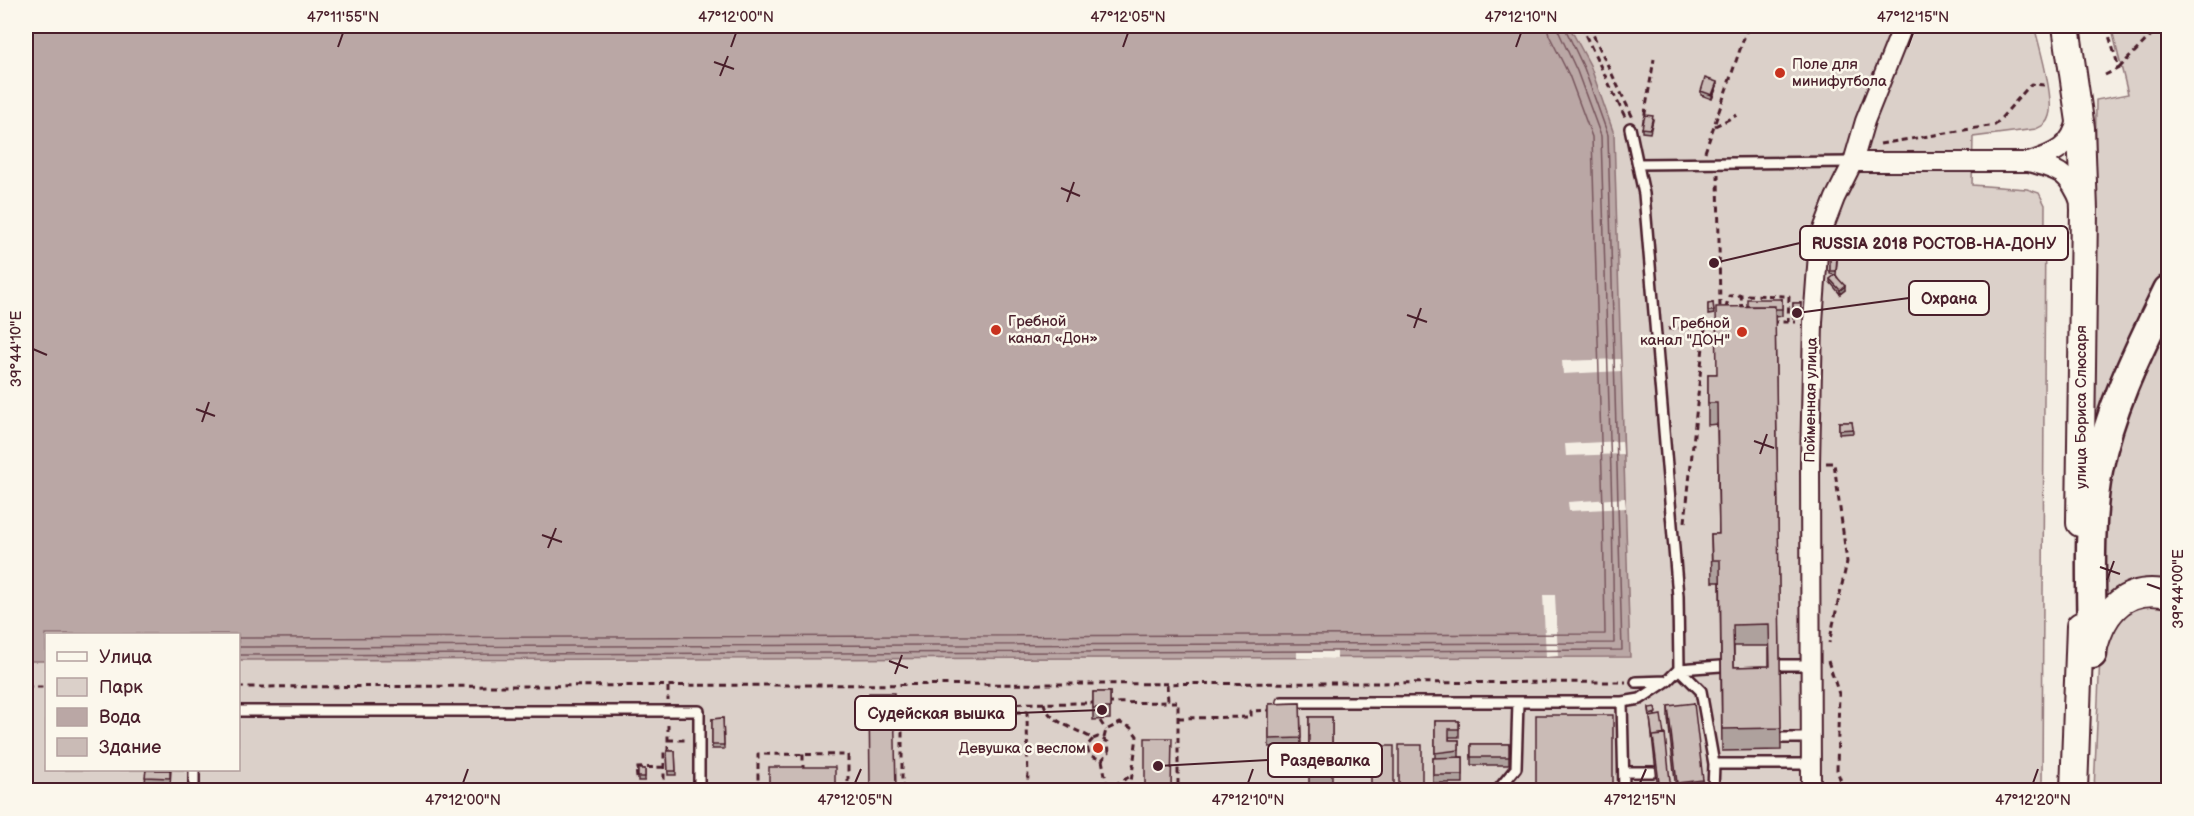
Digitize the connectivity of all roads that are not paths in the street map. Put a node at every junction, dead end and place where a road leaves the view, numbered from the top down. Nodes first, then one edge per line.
1 (1903, 26) edge
2 (2066, 26) edge
3 (2079, 106) junction
4 (1637, 128) road end
5 (1853, 162) junction
6 (2029, 162) junction
7 (1638, 164) junction
8 (2084, 210) junction
9 (2169, 290) edge
10 (2169, 594) edge
11 (2092, 654) junction
12 (1780, 665) edge
13 (1809, 665) junction
14 (1721, 666) edge
15 (1679, 669) junction
16 (1667, 681) junction
17 (1636, 682) road end
18 (1282, 702) edge
19 (1518, 702) junction
20 (1622, 702) junction
21 (240, 711) edge
22 (1783, 738) edge
23 (1810, 738) junction
24 (2077, 756) junction
25 (1714, 764) junction
26 (1811, 764) junction
27 (194, 771) edge
28 (1624, 772) junction
29 (1653, 772) dead end
30 (699, 789) edge
31 (194, 790) edge
32 (1498, 790) edge
33 (1624, 790) edge
34 (1713, 790) edge
35 (1811, 790) edge
36 (2074, 790) edge

1 - 5 street, Пойменная улица
2 - 3 main road, улица Бориса Слюсаря
3 - 6 street
3 - 8 main road, улица Бориса Слюсаря
4 - 7 lane
5 - 6 street
5 - 7 lane
5 - 13 street, Пойменная улица
6 - 8 street
7 - 15 lane
8 - 24 main road, улица Бориса Слюсаря
9 - 11 main road
10 - 11 main road
11 - 24 main road
12 - 13 lane
13 - 23 street, Пойменная улица
14 - 15 lane
15 - 16 lane
15 - 25 lane
16 - 17 lane
16 - 20 lane
18 - 19 lane
19 - 20 lane
19 - 32 lane
20 - 28 lane
21 - 30 lane
22 - 23 lane
23 - 26 street, Пойменная улица
24 - 36 main road, улица Бориса Слюсаря
25 - 26 lane
25 - 34 lane
26 - 35 street, Пойменная улица
27 - 31 lane
28 - 29 lane
28 - 33 lane

